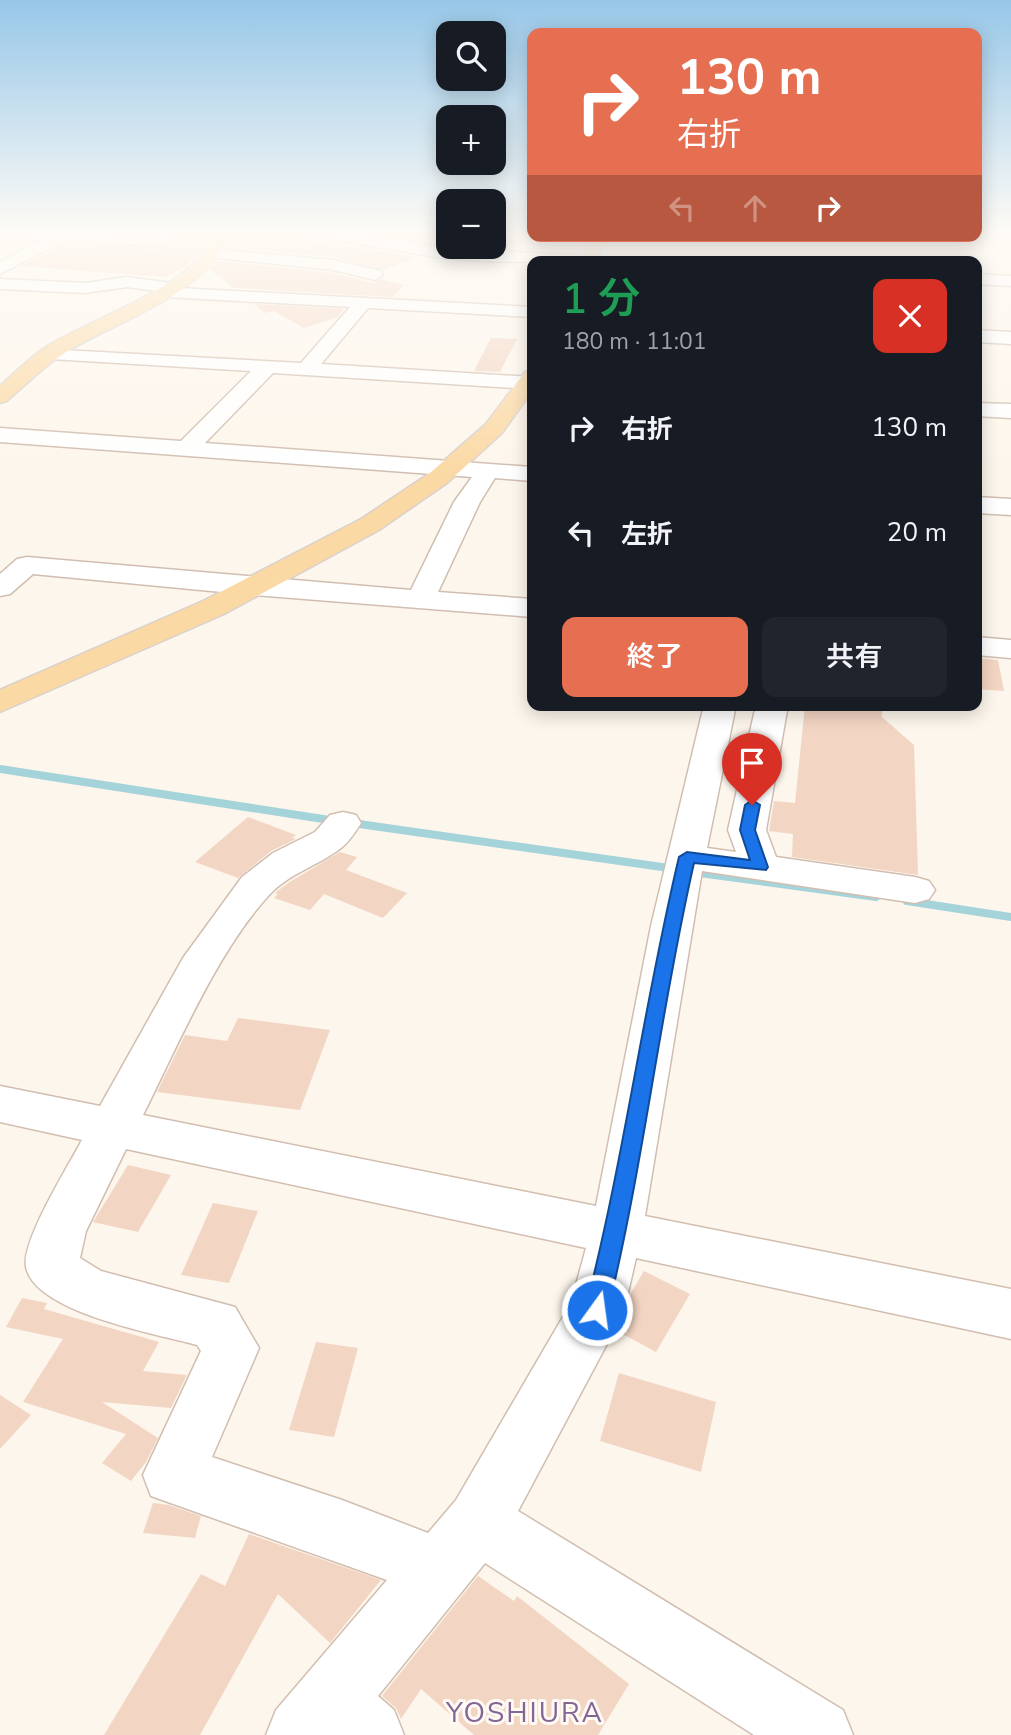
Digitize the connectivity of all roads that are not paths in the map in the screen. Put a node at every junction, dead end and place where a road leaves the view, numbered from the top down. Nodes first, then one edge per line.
1 (129, 310) edge
2 (358, 310) edge
3 (498, 310) edge
4 (527, 312) edge
5 (982, 336) edge
6 (1011, 338) edge
7 (51, 353) junction
8 (268, 366) junction
9 (306, 369) junction
10 (527, 380) edge
11 (527, 385) edge
12 (0, 397) edge
13 (982, 410) edge
14 (1011, 411) edge
15 (0, 435) edge
16 (187, 448) junction
17 (454, 467) junction
18 (488, 470) junction
19 (527, 474) edge
20 (982, 505) edge
21 (1011, 507) edge
22 (253, 587) junction
23 (0, 588) edge
24 (421, 598) junction
25 (527, 608) edge
26 (982, 647) edge
27 (1011, 649) edge
28 (0, 702) edge
29 (719, 711) edge
30 (771, 711) edge
31 (343, 823) dead end
32 (687, 857) junction
33 (760, 867) junction
34 (915, 890) dead end
35 (0, 1104) edge
36 (115, 1127) junction
37 (617, 1230) junction
38 (1011, 1314) edge
39 (458, 1545) junction
40 (333, 1723) edge
41 (818, 1735) edge

1 - 7 main road
2 - 9 street
3 - 4 street
5 - 6 street
7 - 8 street
7 - 12 main road
8 - 9 street
8 - 16 street
9 - 10 street
11 - 17 main road
13 - 14 street
15 - 16 street
16 - 17 street
17 - 18 street
17 - 22 main road
18 - 19 street
18 - 24 street
20 - 21 street
22 - 23 street
22 - 24 street
22 - 28 main road
24 - 25 street
26 - 27 street
29 - 32 street
30 - 33 street
31 - 36 street
32 - 33 street
32 - 37 street
33 - 34 street
35 - 36 street
36 - 37 street
36 - 39 street
37 - 38 street
37 - 39 street
39 - 40 street
39 - 41 street

